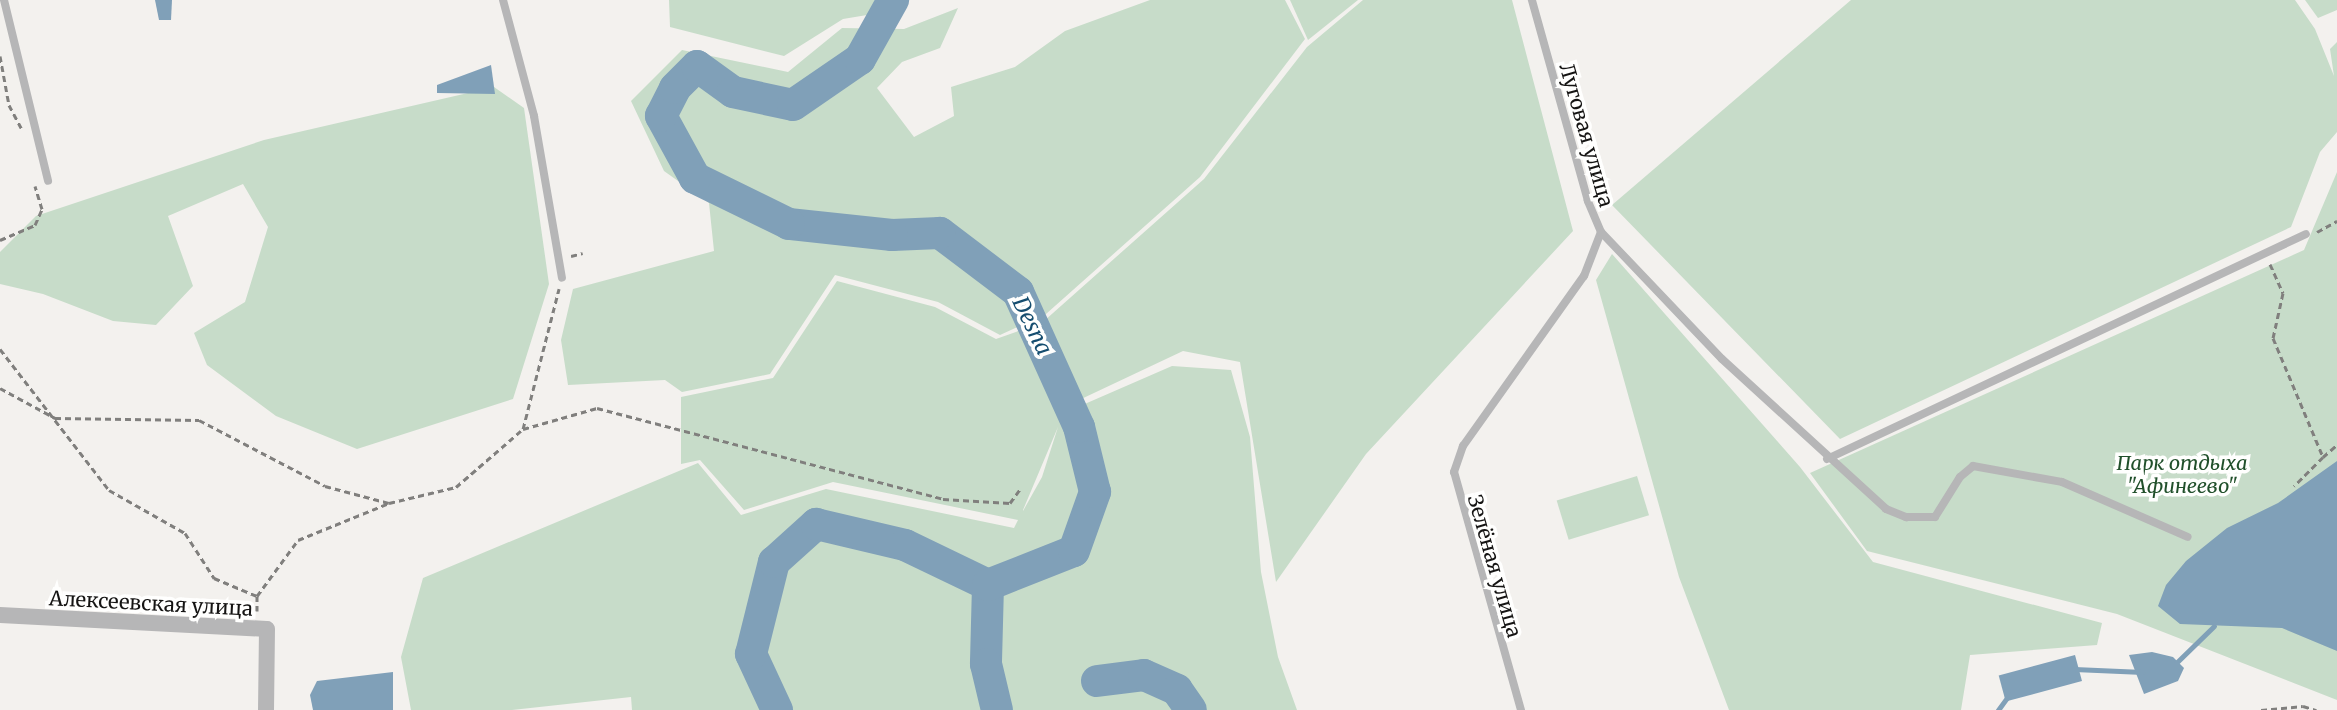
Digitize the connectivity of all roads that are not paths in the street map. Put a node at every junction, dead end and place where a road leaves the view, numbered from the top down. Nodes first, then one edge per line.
1 (4, 0) edge
2 (503, 0) edge
3 (1532, 0) edge
4 (48, 181) dead end
5 (1601, 232) junction
6 (2306, 234) road end
7 (1584, 276) joint
8 (562, 278) road end
9 (1827, 459) junction
10 (2188, 537) dead end
11 (0, 615) edge
12 (266, 710) edge
13 (1521, 710) edge

1 - 4 lane
2 - 8 lane
3 - 5 lane, Луговая улица
5 - 7 lane, Луговая улица
5 - 9 lane
6 - 9 lane
7 - 13 lane, Зелёная улица
9 - 10 lane
11 - 12 street, Алексеевская улица

